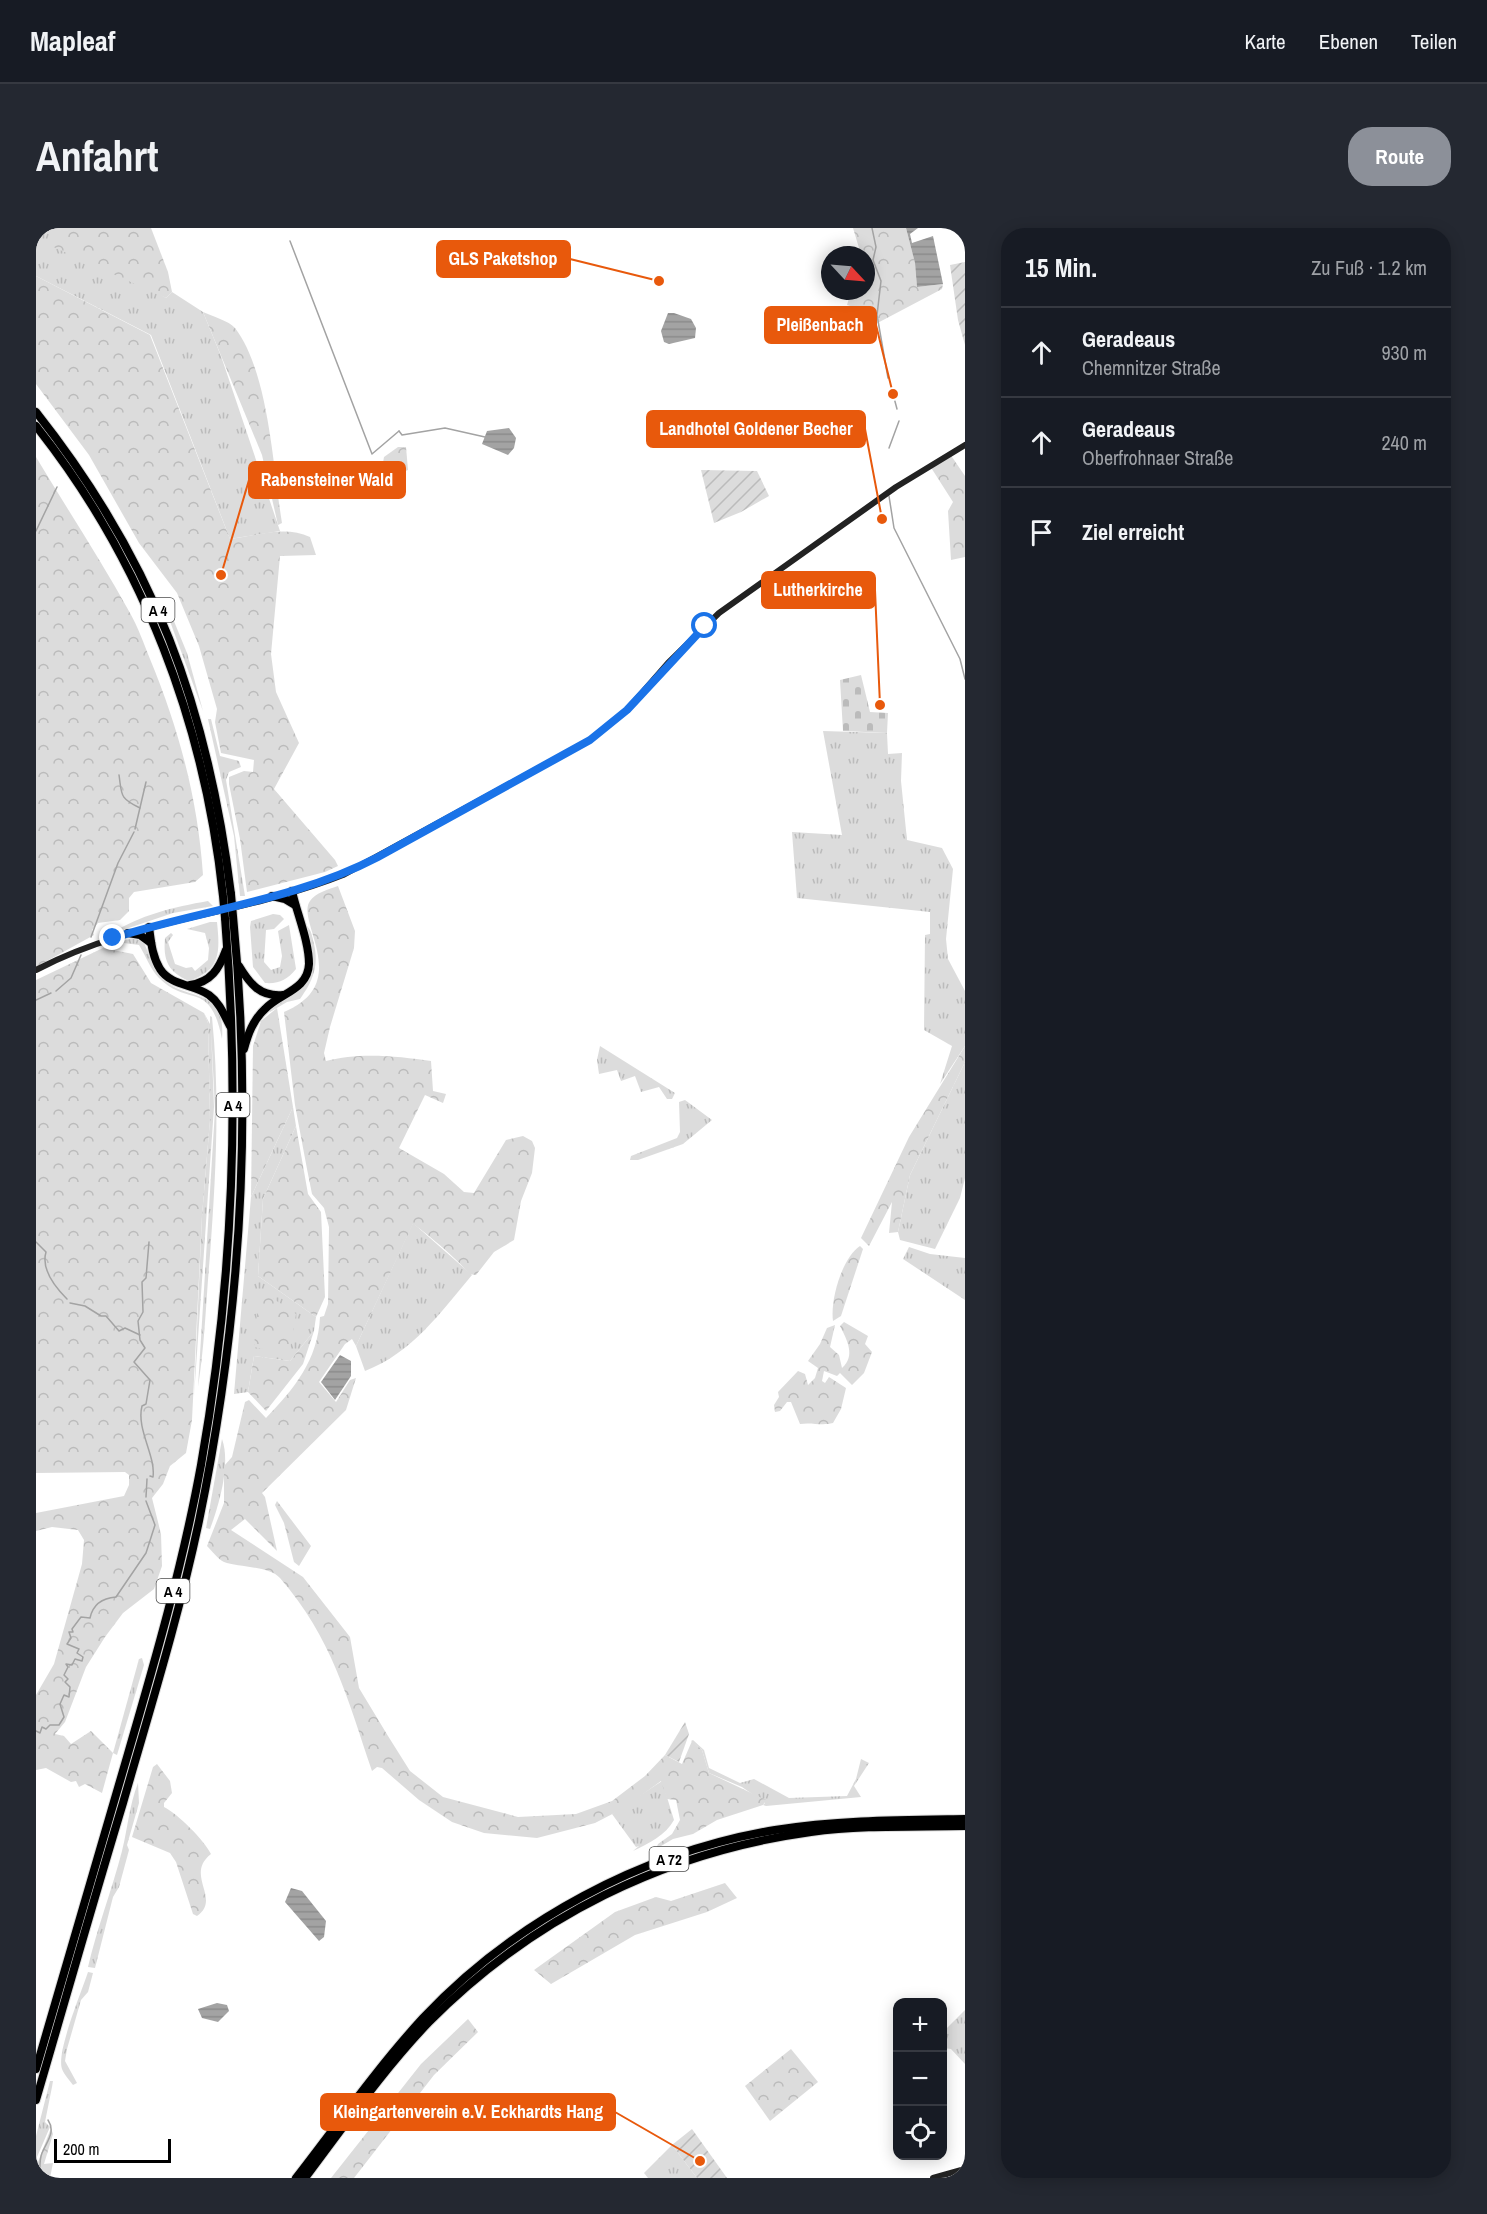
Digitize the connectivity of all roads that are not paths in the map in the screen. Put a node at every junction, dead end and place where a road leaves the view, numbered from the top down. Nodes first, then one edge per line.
1 (36, 412) edge
2 (36, 426) edge
3 (965, 445) edge
4 (292, 891) junction
5 (272, 896) junction
6 (295, 905) junction
7 (229, 917) junction
8 (149, 927) junction
9 (128, 933) junction
10 (151, 943) junction
11 (227, 946) junction
12 (238, 964) junction
13 (36, 970) edge
14 (184, 985) junction
15 (284, 995) junction
16 (232, 1030) junction
17 (242, 1057) junction
18 (965, 1819) edge
19 (965, 1826) edge
20 (40, 2067) edge
21 (36, 2100) edge
22 (965, 2169) edge
23 (296, 2178) edge
24 (305, 2178) edge
25 (933, 2178) edge

1 - 7 highway, A 4, bridge
2 - 7 highway, A 4, bridge
3 - 4 main road
4 - 5 main road
4 - 6 highway
5 - 6 highway
5 - 8 main road
6 - 15 highway
7 - 11 highway, A 4
7 - 12 highway, A 4
8 - 9 main road
8 - 10 highway
9 - 10 highway
9 - 13 main road
10 - 14 highway
11 - 14 highway
11 - 16 highway, A 4
12 - 15 highway
12 - 17 highway, A 4
14 - 16 highway
15 - 17 highway
16 - 20 highway, A 4
17 - 20 highway, A 4
18 - 23 highway, A 72
19 - 24 highway, A 72
20 - 21 highway, A 4
22 - 25 main road

